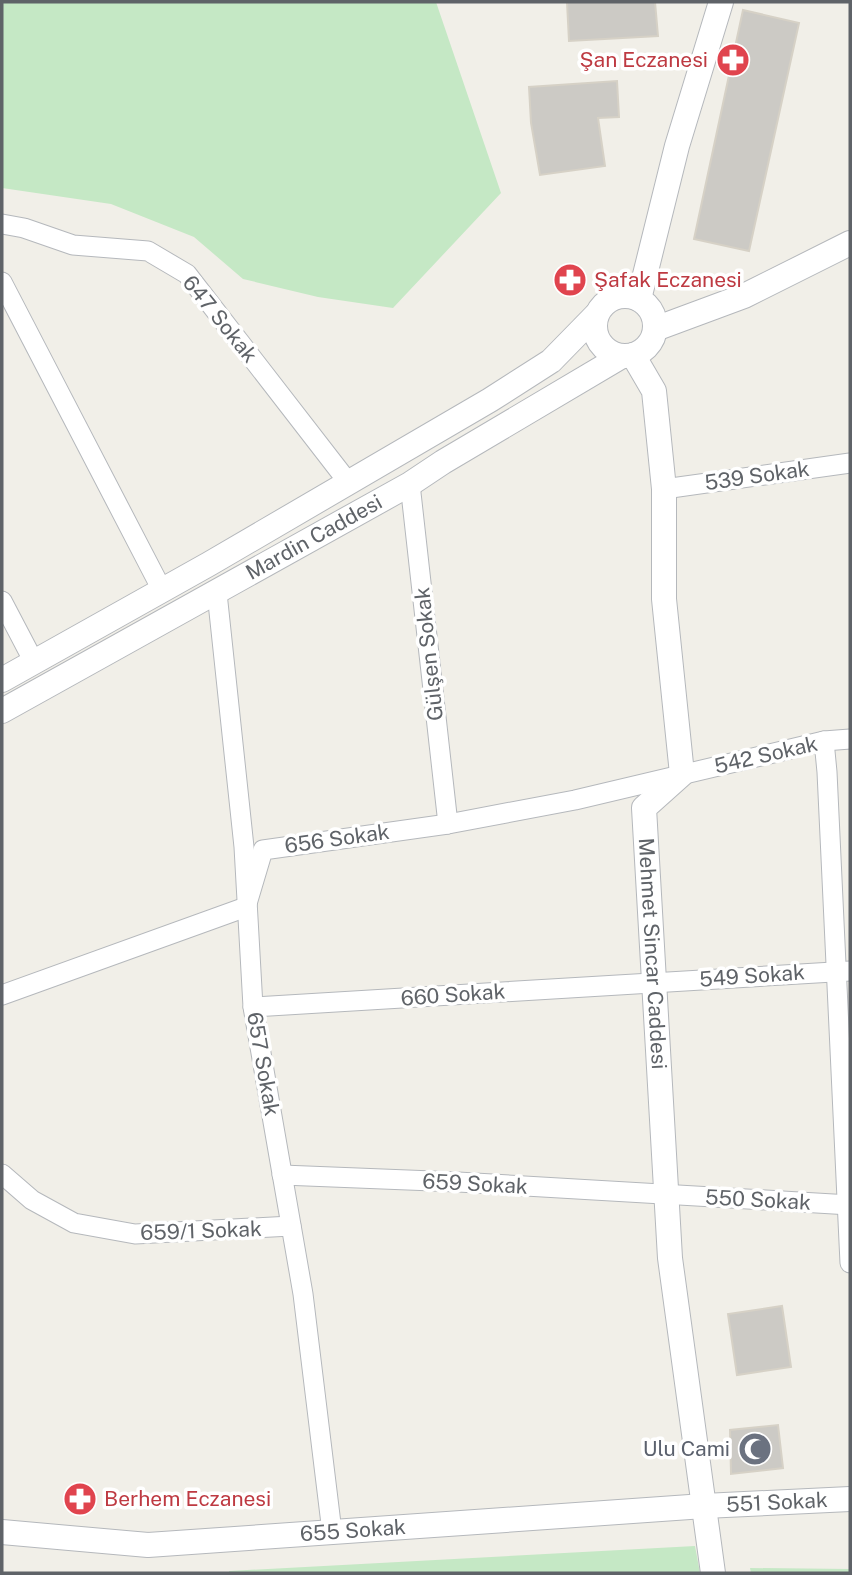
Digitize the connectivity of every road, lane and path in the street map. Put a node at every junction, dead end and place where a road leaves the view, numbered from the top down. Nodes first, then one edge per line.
1 (721, 2) edge
2 (2, 224) edge
3 (850, 243) edge
4 (2, 282) edge
5 (639, 299) junction
6 (596, 315) junction
7 (655, 329) junction
8 (628, 356) junction
9 (850, 463) edge
10 (348, 482) junction
11 (410, 484) junction
12 (664, 489) junction
13 (162, 590) junction
14 (218, 593) junction
15 (2, 601) edge
16 (34, 662) junction
17 (2, 680) edge
18 (2, 711) edge
19 (850, 739) edge
20 (824, 741) junction
21 (682, 774) junction
22 (448, 824) junction
23 (246, 907) junction
24 (844, 971) edge
25 (654, 983) junction
26 (2, 995) edge
27 (253, 1007) junction
28 (2, 1174) edge
29 (282, 1175) junction
30 (667, 1195) junction
31 (849, 1205) edge
32 (291, 1226) junction
33 (850, 1263) edge
34 (850, 1499) edge
35 (704, 1506) junction
36 (2, 1532) edge
37 (332, 1532) junction
38 (713, 1573) edge

1 - 5 street
2 - 10 street, 647 Sokak
3 - 7 street
4 - 13 street
5 - 6 street, Mardin Caddesi
5 - 7 street
6 - 8 street
6 - 10 street, Mardin Caddesi
7 - 8 street
8 - 11 street, Mardin Caddesi
8 - 12 street
9 - 12 street, 539 Sokak
10 - 13 street, Mardin Caddesi
11 - 14 street, Mardin Caddesi
11 - 22 street, Gülşen Sokak
12 - 21 street
13 - 16 street, Mardin Caddesi
14 - 18 street, Mardin Caddesi
14 - 23 street, 657 Sokak
15 - 16 street
16 - 17 street, Mardin Caddesi
19 - 20 street, 542 Sokak
20 - 21 street, 542 Sokak
20 - 24 street
21 - 22 street, 656 Sokak
21 - 25 street, Mehmet Sincar Caddesi
22 - 23 street, 656 Sokak
23 - 26 street
23 - 27 street, 657 Sokak
24 - 25 street, 549 Sokak
24 - 31 street
25 - 27 street, 660 Sokak
25 - 30 street, Mehmet Sincar Caddesi
27 - 29 street, 657 Sokak
28 - 32 street, 659/1 Sokak
29 - 30 street, 659 Sokak
29 - 32 street, 657 Sokak
30 - 31 street, 550 Sokak
30 - 35 street, Mehmet Sincar Caddesi
31 - 33 street
32 - 37 street, 657 Sokak
34 - 35 street, 551 Sokak
35 - 37 street, 655 Sokak
35 - 38 street, Mehmet Sincar Caddesi
36 - 37 street, 655 Sokak

